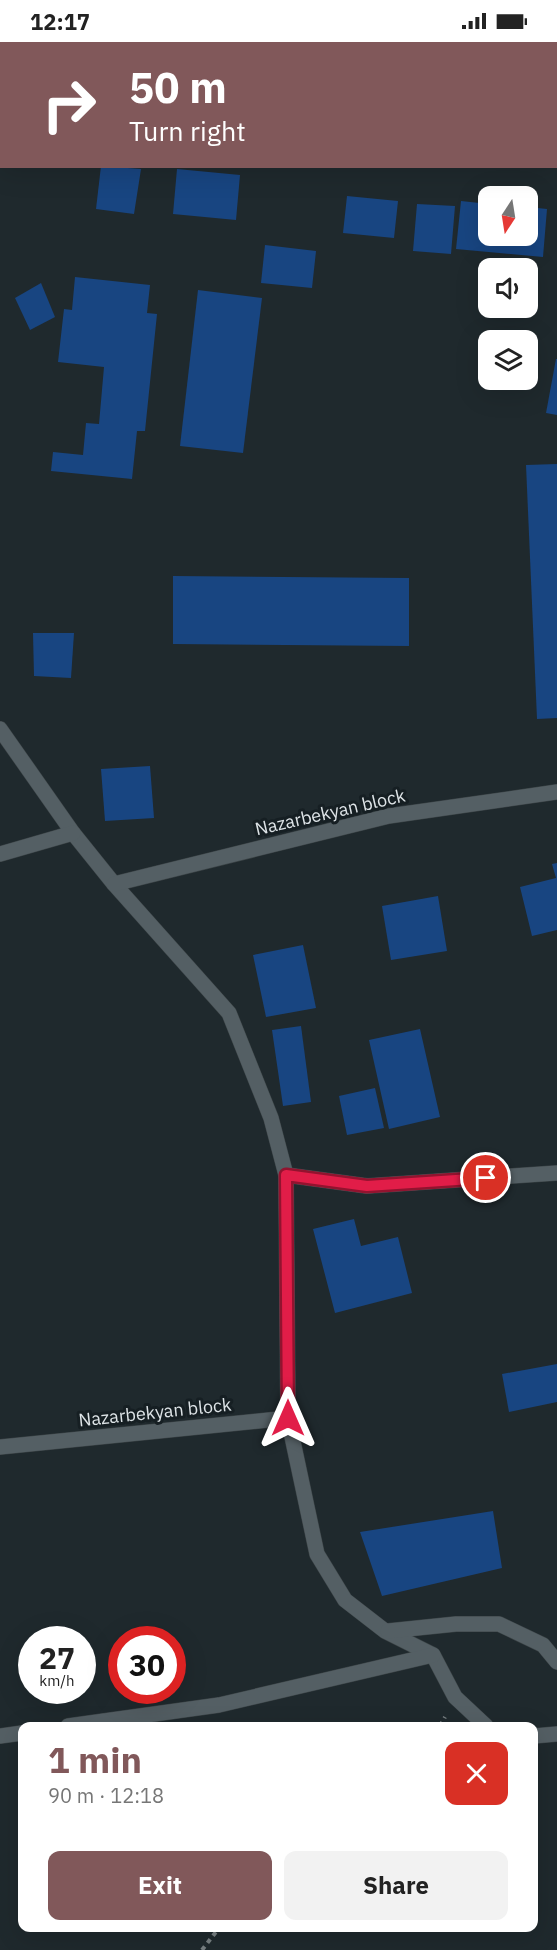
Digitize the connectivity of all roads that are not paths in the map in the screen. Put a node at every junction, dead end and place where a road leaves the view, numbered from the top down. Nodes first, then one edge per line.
1 (0, 729) edge
2 (557, 792) edge
3 (73, 832) junction
4 (0, 854) edge
5 (114, 884) junction
6 (557, 1173) edge
7 (286, 1175) junction
8 (288, 1418) junction
9 (0, 1447) edge
10 (385, 1631) junction
11 (433, 1655) junction
12 (557, 1662) edge
13 (97, 1722) edge
14 (482, 1722) edge
15 (18, 1734) edge
16 (557, 1734) edge
17 (0, 1736) edge
18 (538, 1736) edge

1 - 3 street
2 - 5 street, Nazarbekyan block
3 - 4 street
3 - 5 street
5 - 7 street
6 - 7 street
7 - 8 street
8 - 9 street, Nazarbekyan block
8 - 10 street
10 - 11 street
10 - 12 street
11 - 13 street
11 - 14 street
15 - 17 street
16 - 18 street

